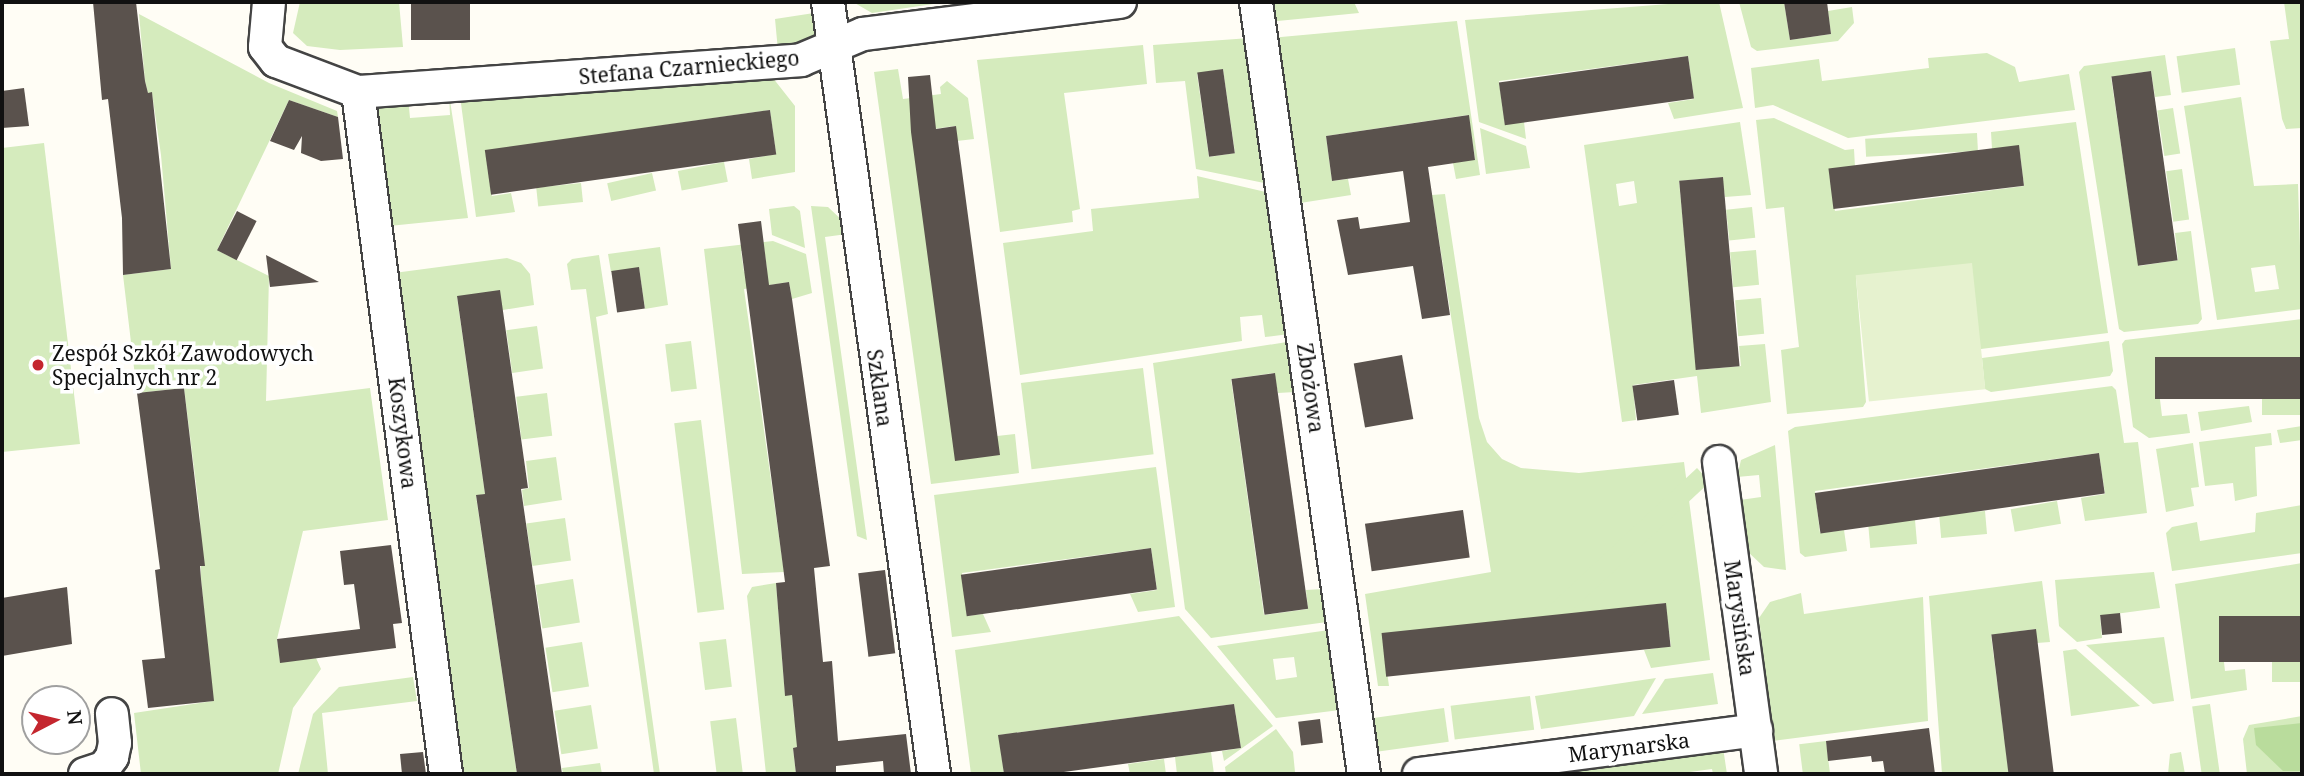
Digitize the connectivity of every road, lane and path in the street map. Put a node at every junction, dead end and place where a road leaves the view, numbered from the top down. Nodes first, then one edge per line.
1 (268, 2) edge
2 (828, 2) edge
3 (1120, 2) edge
4 (1256, 2) edge
5 (834, 49) junction
6 (358, 92) junction
7 (1719, 462) dead end
8 (112, 715) dead end
9 (1756, 730) junction
10 (85, 774) edge
11 (446, 774) edge
12 (934, 774) edge
13 (1364, 774) edge
14 (1419, 774) edge
15 (1761, 774) edge

1 - 6 street, Stefana Czarnieckiego
2 - 5 street, Szklana
3 - 5 street, Stefana Czarnieckiego
4 - 13 street, Zbożowa
5 - 6 street, Stefana Czarnieckiego
5 - 12 street, Szklana
6 - 11 street, Koszykowa
7 - 9 street, Marysińska
8 - 10 street
9 - 14 street, Marynarska
9 - 15 street, Marysińska

